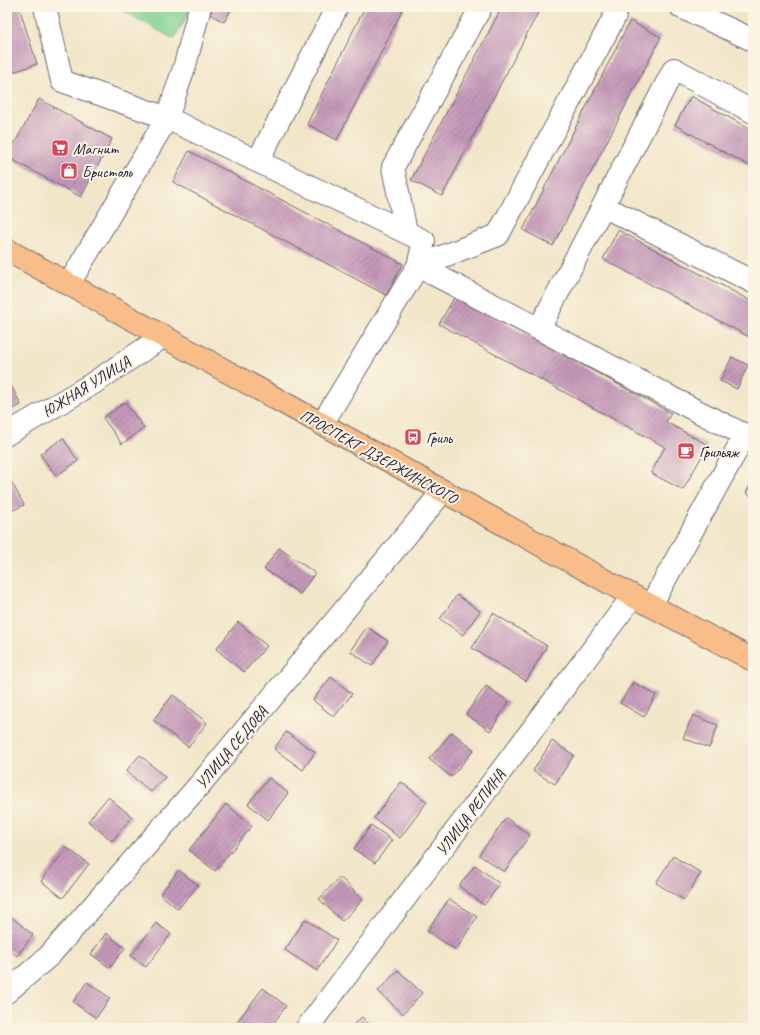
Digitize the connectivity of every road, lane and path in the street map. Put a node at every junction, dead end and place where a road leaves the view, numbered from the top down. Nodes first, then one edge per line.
1 (45, 7) edge
2 (200, 7) edge
3 (337, 7) edge
4 (481, 7) edge
5 (681, 7) edge
6 (615, 16) dead end
7 (753, 40) edge
8 (753, 112) edge
9 (167, 118) junction
10 (258, 161) junction
11 (604, 206) junction
12 (406, 232) junction
13 (7, 250) edge
14 (418, 266) junction
15 (753, 282) edge
16 (69, 284) junction
17 (539, 329) junction
18 (164, 336) junction
19 (322, 424) junction
20 (7, 434) edge
21 (749, 437) edge
22 (443, 491) junction
23 (642, 601) junction
24 (753, 660) edge
25 (7, 992) edge
26 (307, 1028) edge

1 - 9 street
2 - 9 street
3 - 10 street
4 - 12 street
5 - 7 street
6 - 14 street
8 - 11 street
9 - 10 street
9 - 16 street
10 - 12 street
11 - 15 street
11 - 17 street
12 - 14 street
13 - 16 main road, ПРОСПЕКТ ДЗЕРЖИНСКОГО
14 - 17 street
14 - 19 street
16 - 18 main road, ПРОСПЕКТ ДЗЕРЖИНСКОГО
17 - 21 street
18 - 19 main road, ПРОСПЕКТ ДЗЕРЖИНСКОГО
18 - 20 street, ЮЖНАЯ УЛИЦА
19 - 22 main road, ПРОСПЕКТ ДЗЕРЖИНСКОГО
21 - 23 street, УЛИЦА РЕПИНА
22 - 23 main road, ПРОСПЕКТ ДЗЕРЖИНСКОГО
22 - 25 street, УЛИЦА СЕДОВА
23 - 24 main road, ПРОСПЕКТ ДЗЕРЖИНСКОГО
23 - 26 street, УЛИЦА РЕПИНА

